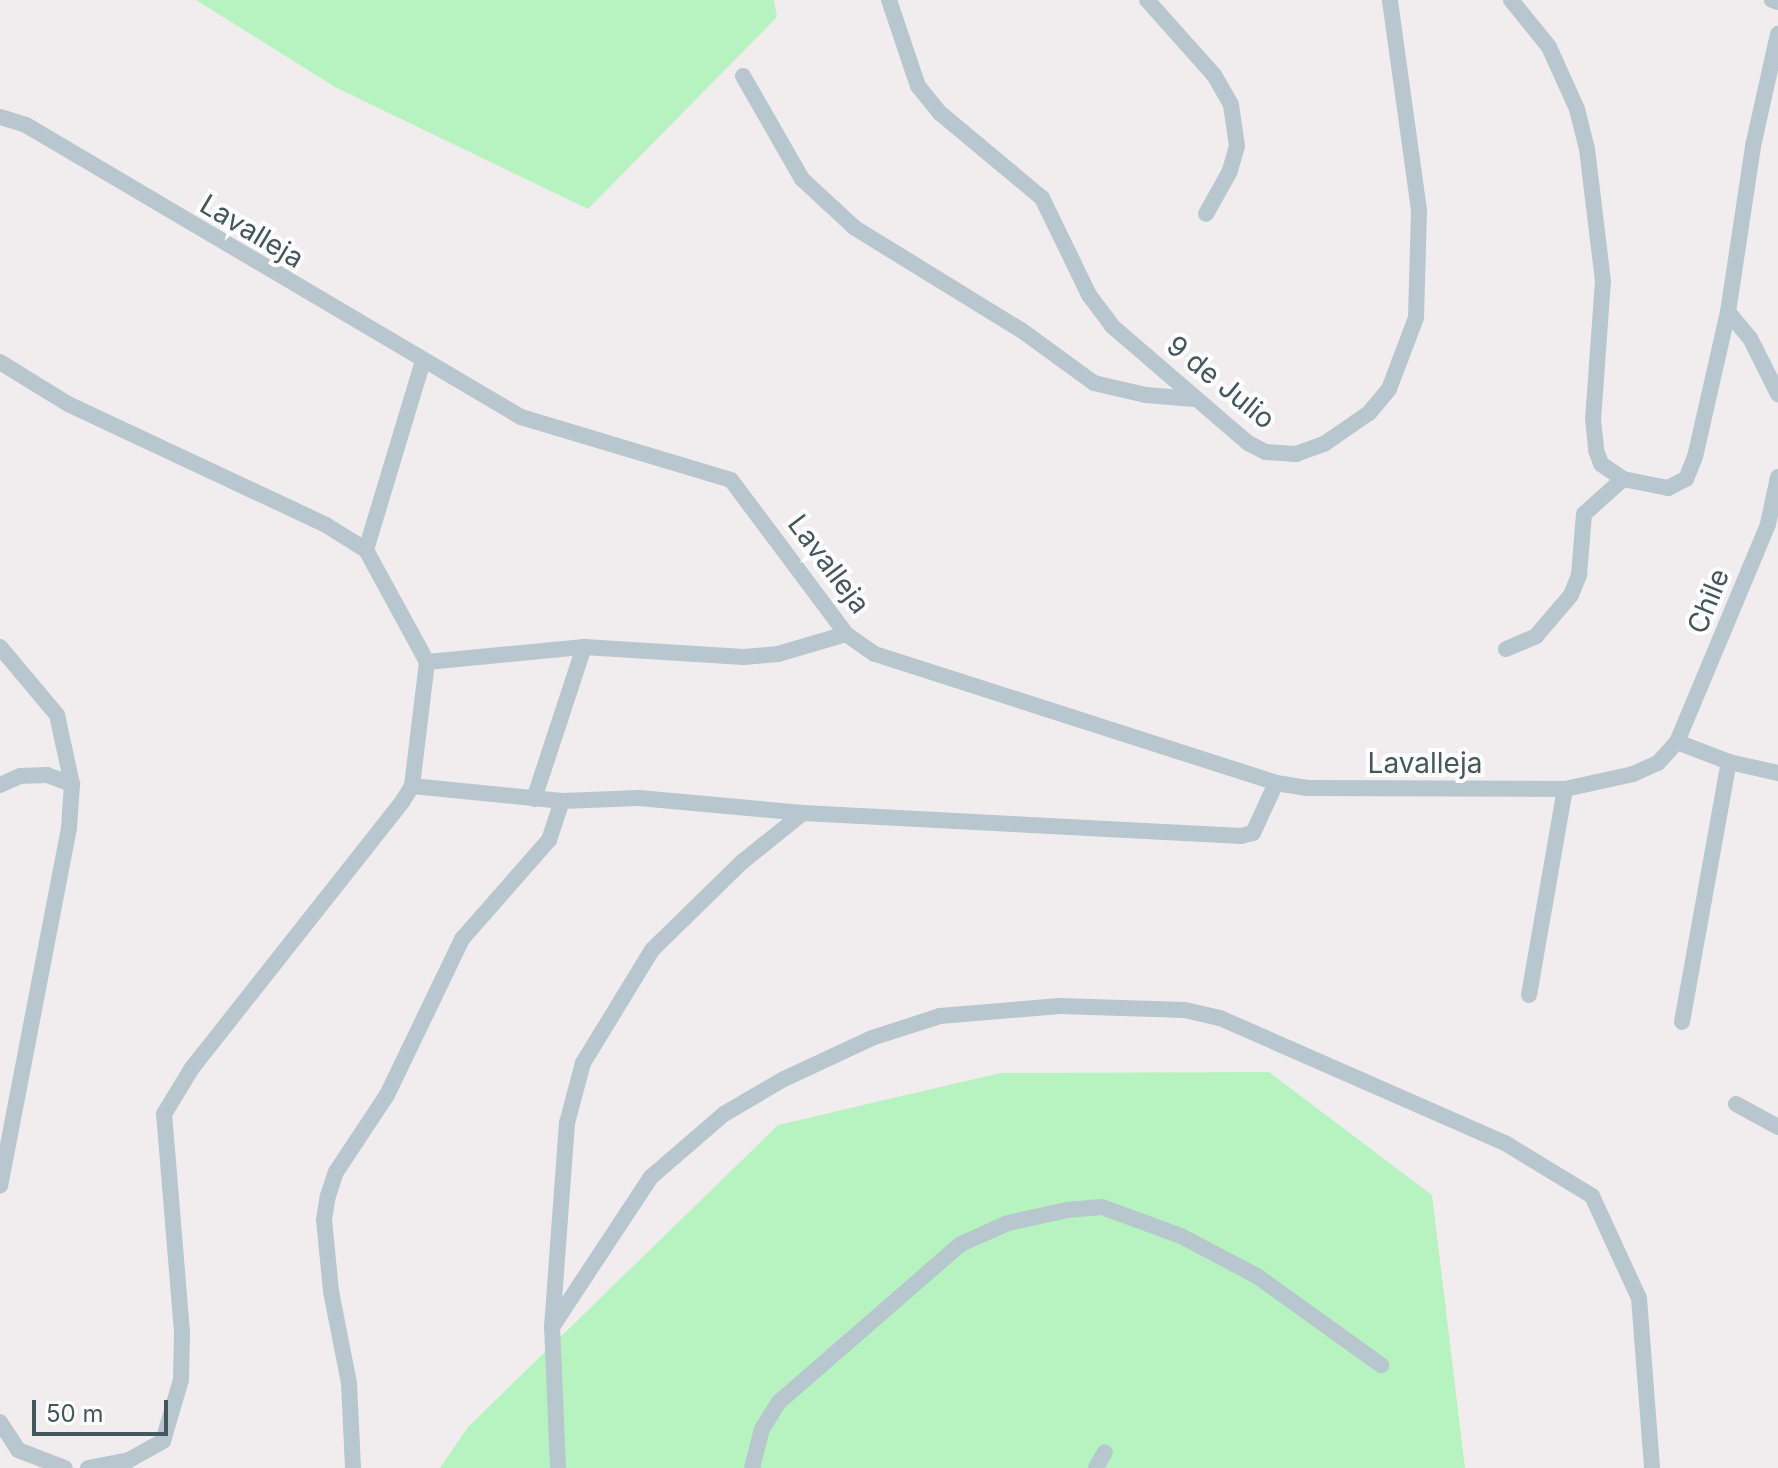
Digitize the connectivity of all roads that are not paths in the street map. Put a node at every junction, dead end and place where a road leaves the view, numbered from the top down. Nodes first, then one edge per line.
1 (889, 0) edge
2 (1147, 0) edge
3 (1390, 0) edge
4 (1511, 0) edge
5 (1772, 0) edge
6 (1778, 2) edge
7 (1778, 34) edge
8 (743, 76) dead end
9 (0, 117) edge
10 (1206, 214) dead end
11 (1728, 312) junction
12 (423, 361) junction
13 (0, 362) edge
14 (1778, 394) edge
15 (1194, 399) junction
16 (1778, 477) edge
17 (1623, 479) junction
18 (366, 550) junction
19 (846, 634) junction
20 (0, 647) edge
21 (584, 647) junction
22 (1506, 649) dead end
23 (427, 662) junction
24 (1677, 742) junction
25 (1729, 762) junction
26 (1778, 773) edge
27 (1276, 783) junction
28 (72, 784) junction
29 (0, 785) edge
30 (412, 786) junction
31 (1565, 789) junction
32 (534, 799) junction
33 (562, 801) junction
34 (803, 813) junction
35 (1529, 995) dead end
36 (1682, 1022) dead end
37 (1736, 1104) dead end
38 (1778, 1127) edge
39 (0, 1185) edge
40 (552, 1327) junction
41 (1381, 1365) dead end
42 (0, 1422) edge
43 (1105, 1452) dead end
44 (65, 1468) edge
45 (88, 1468) edge
46 (353, 1468) edge
47 (558, 1468) edge
48 (752, 1468) edge
49 (1096, 1468) edge
50 (1652, 1468) edge

1 - 15 street, 9 de Julio
2 - 10 street
3 - 15 street, 9 de Julio
4 - 17 street
5 - 6 street
7 - 11 street
8 - 15 street
9 - 12 street, Lavalleja
11 - 14 street
11 - 17 street
12 - 18 street
12 - 19 street, Lavalleja
13 - 18 street
16 - 24 street, Chile
17 - 22 street
18 - 23 street
19 - 21 street
19 - 27 street, Lavalleja
20 - 28 street
21 - 23 street
21 - 32 street
23 - 30 street
24 - 25 street
24 - 31 street, Lavalleja
25 - 26 street
25 - 36 street
27 - 31 street, Lavalleja
27 - 34 street
28 - 29 street
28 - 39 street
30 - 32 street
30 - 45 street
31 - 35 street
32 - 33 street
33 - 34 street
33 - 46 street
34 - 40 street
37 - 38 street
40 - 47 street
40 - 50 street
41 - 48 street
42 - 44 street
43 - 49 street

